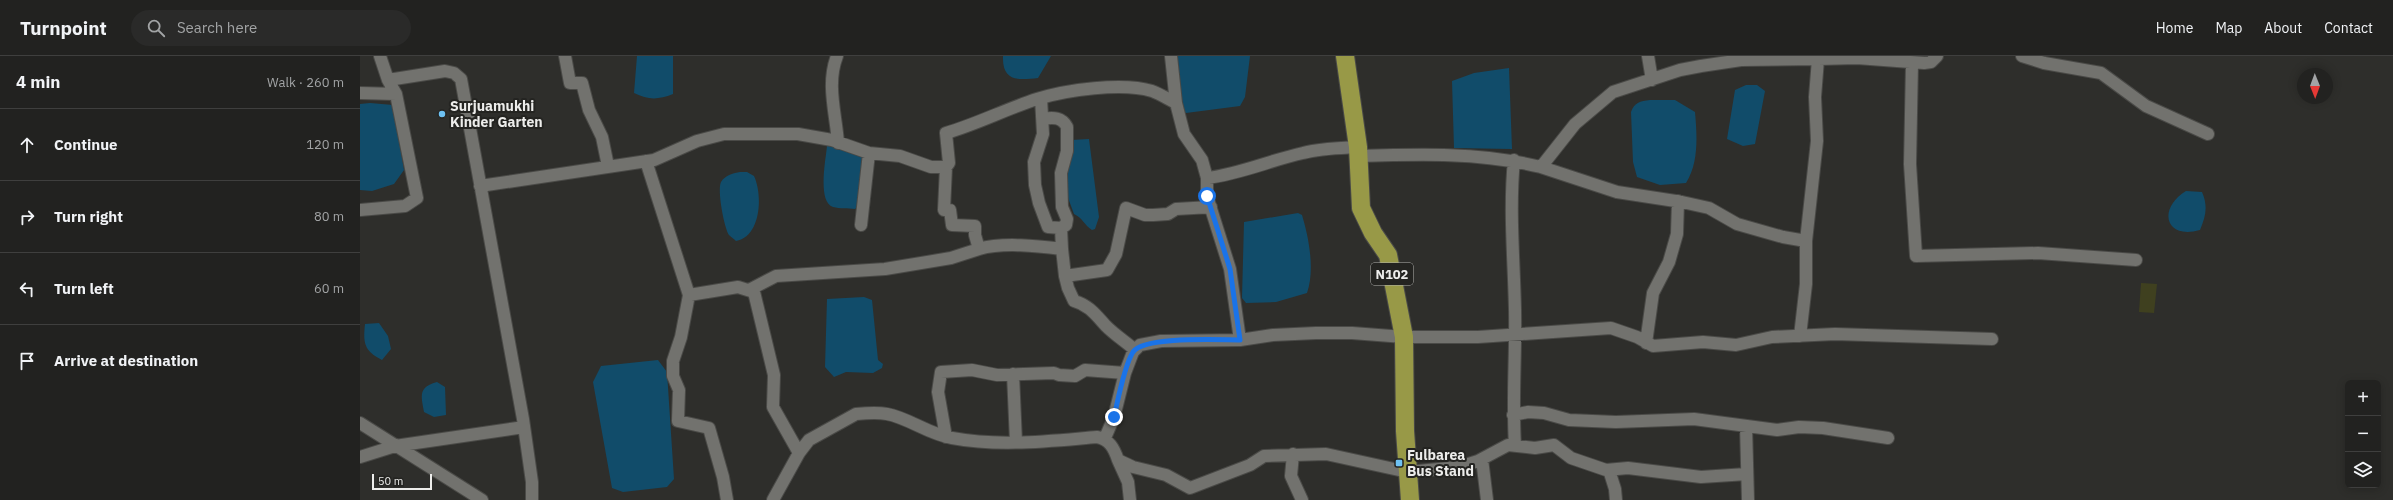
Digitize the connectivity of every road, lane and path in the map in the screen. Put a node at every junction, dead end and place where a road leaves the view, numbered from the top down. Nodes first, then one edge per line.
1 (380, 56) edge
2 (565, 56) edge
3 (837, 56) edge
4 (1171, 56) edge
5 (1345, 56) edge
6 (1648, 56) edge
7 (1937, 56) edge
8 (1818, 57) edge
9 (2026, 57) edge
10 (1912, 63) junction
11 (388, 80) junction
12 (1652, 80) junction
13 (360, 93) edge
14 (396, 94) junction
15 (1041, 98) junction
16 (1176, 103) junction
17 (1043, 119) junction
18 (2208, 134) dead end
19 (838, 143) junction
20 (1357, 152) junction
21 (869, 153) junction
22 (1514, 160) junction
23 (646, 161) junction
24 (608, 166) junction
25 (946, 166) junction
26 (1541, 167) junction
27 (1207, 178) junction
28 (480, 186) junction
29 (1678, 201) junction
30 (1211, 207) junction
31 (360, 210) edge
32 (861, 225) dead end
33 (1061, 228) junction
34 (1806, 241) junction
35 (979, 249) junction
36 (1062, 249) junction
37 (2136, 260) dead end
38 (1065, 276) junction
39 (749, 290) junction
40 (689, 295) junction
41 (1514, 335) junction
42 (1800, 336) junction
43 (1404, 337) junction
44 (1992, 339) dead end
45 (1240, 340) junction
46 (1646, 343) junction
47 (1136, 350) junction
48 (1125, 372) junction
49 (1013, 374) junction
50 (1513, 415) junction
51 (360, 423) edge
52 (1746, 426) junction
53 (524, 427) junction
54 (946, 437) junction
55 (1105, 438) junction
56 (1888, 438) dead end
57 (1016, 442) junction
58 (1515, 445) junction
59 (395, 446) junction
60 (799, 453) junction
61 (1292, 454) junction
62 (360, 457) edge
63 (1482, 459) junction
64 (1118, 460) junction
65 (1610, 470) junction
66 (1408, 472) junction
67 (1747, 474) junction
68 (482, 500) edge
69 (532, 500) edge
70 (727, 500) edge
71 (773, 500) edge
72 (1130, 500) edge
73 (1302, 500) edge
74 (1410, 500) edge
75 (1487, 500) edge
76 (1616, 500) edge
77 (1748, 500) edge

1 - 11 street
2 - 24 street
3 - 19 street
4 - 16 street
5 - 20 highway, N102
6 - 12 street
7 - 10 street
8 - 10 street
8 - 12 street
8 - 34 street
9 - 18 street
10 - 37 street
11 - 14 street
11 - 28 street
12 - 26 street
13 - 14 street
14 - 31 street
15 - 16 street
15 - 17 street
15 - 25 street
16 - 27 street
17 - 33 street
17 - 33 street
19 - 21 street
19 - 23 street
20 - 22 street
20 - 27 street
20 - 43 highway, N102
21 - 25 street
21 - 32 street
22 - 26 street
22 - 41 street
23 - 24 street
23 - 40 street
24 - 28 street
25 - 35 street
26 - 29 street
27 - 30 street
28 - 53 street
29 - 34 street
29 - 46 street
30 - 38 street
30 - 45 street
33 - 36 street
34 - 42 street
35 - 36 street
35 - 39 street
36 - 38 street
38 - 47 street
39 - 40 street
39 - 60 street
40 - 70 street
41 - 43 street
41 - 46 street
41 - 50 street
42 - 44 street
42 - 46 street
43 - 45 street
43 - 66 highway, N102
45 - 47 street
47 - 48 street
48 - 49 street
48 - 55 street
49 - 54 street
49 - 57 street
50 - 52 street
50 - 58 street
51 - 59 street
52 - 56 street
52 - 67 street
53 - 59 street
53 - 69 street
54 - 57 street
54 - 60 street
55 - 57 street
55 - 64 street
58 - 63 street
58 - 65 street
59 - 62 street
59 - 68 street
60 - 71 street
61 - 64 street
61 - 66 street
61 - 73 street
63 - 66 street
63 - 75 street
64 - 72 street
65 - 67 street
65 - 76 street
66 - 74 highway, N102
67 - 77 street

